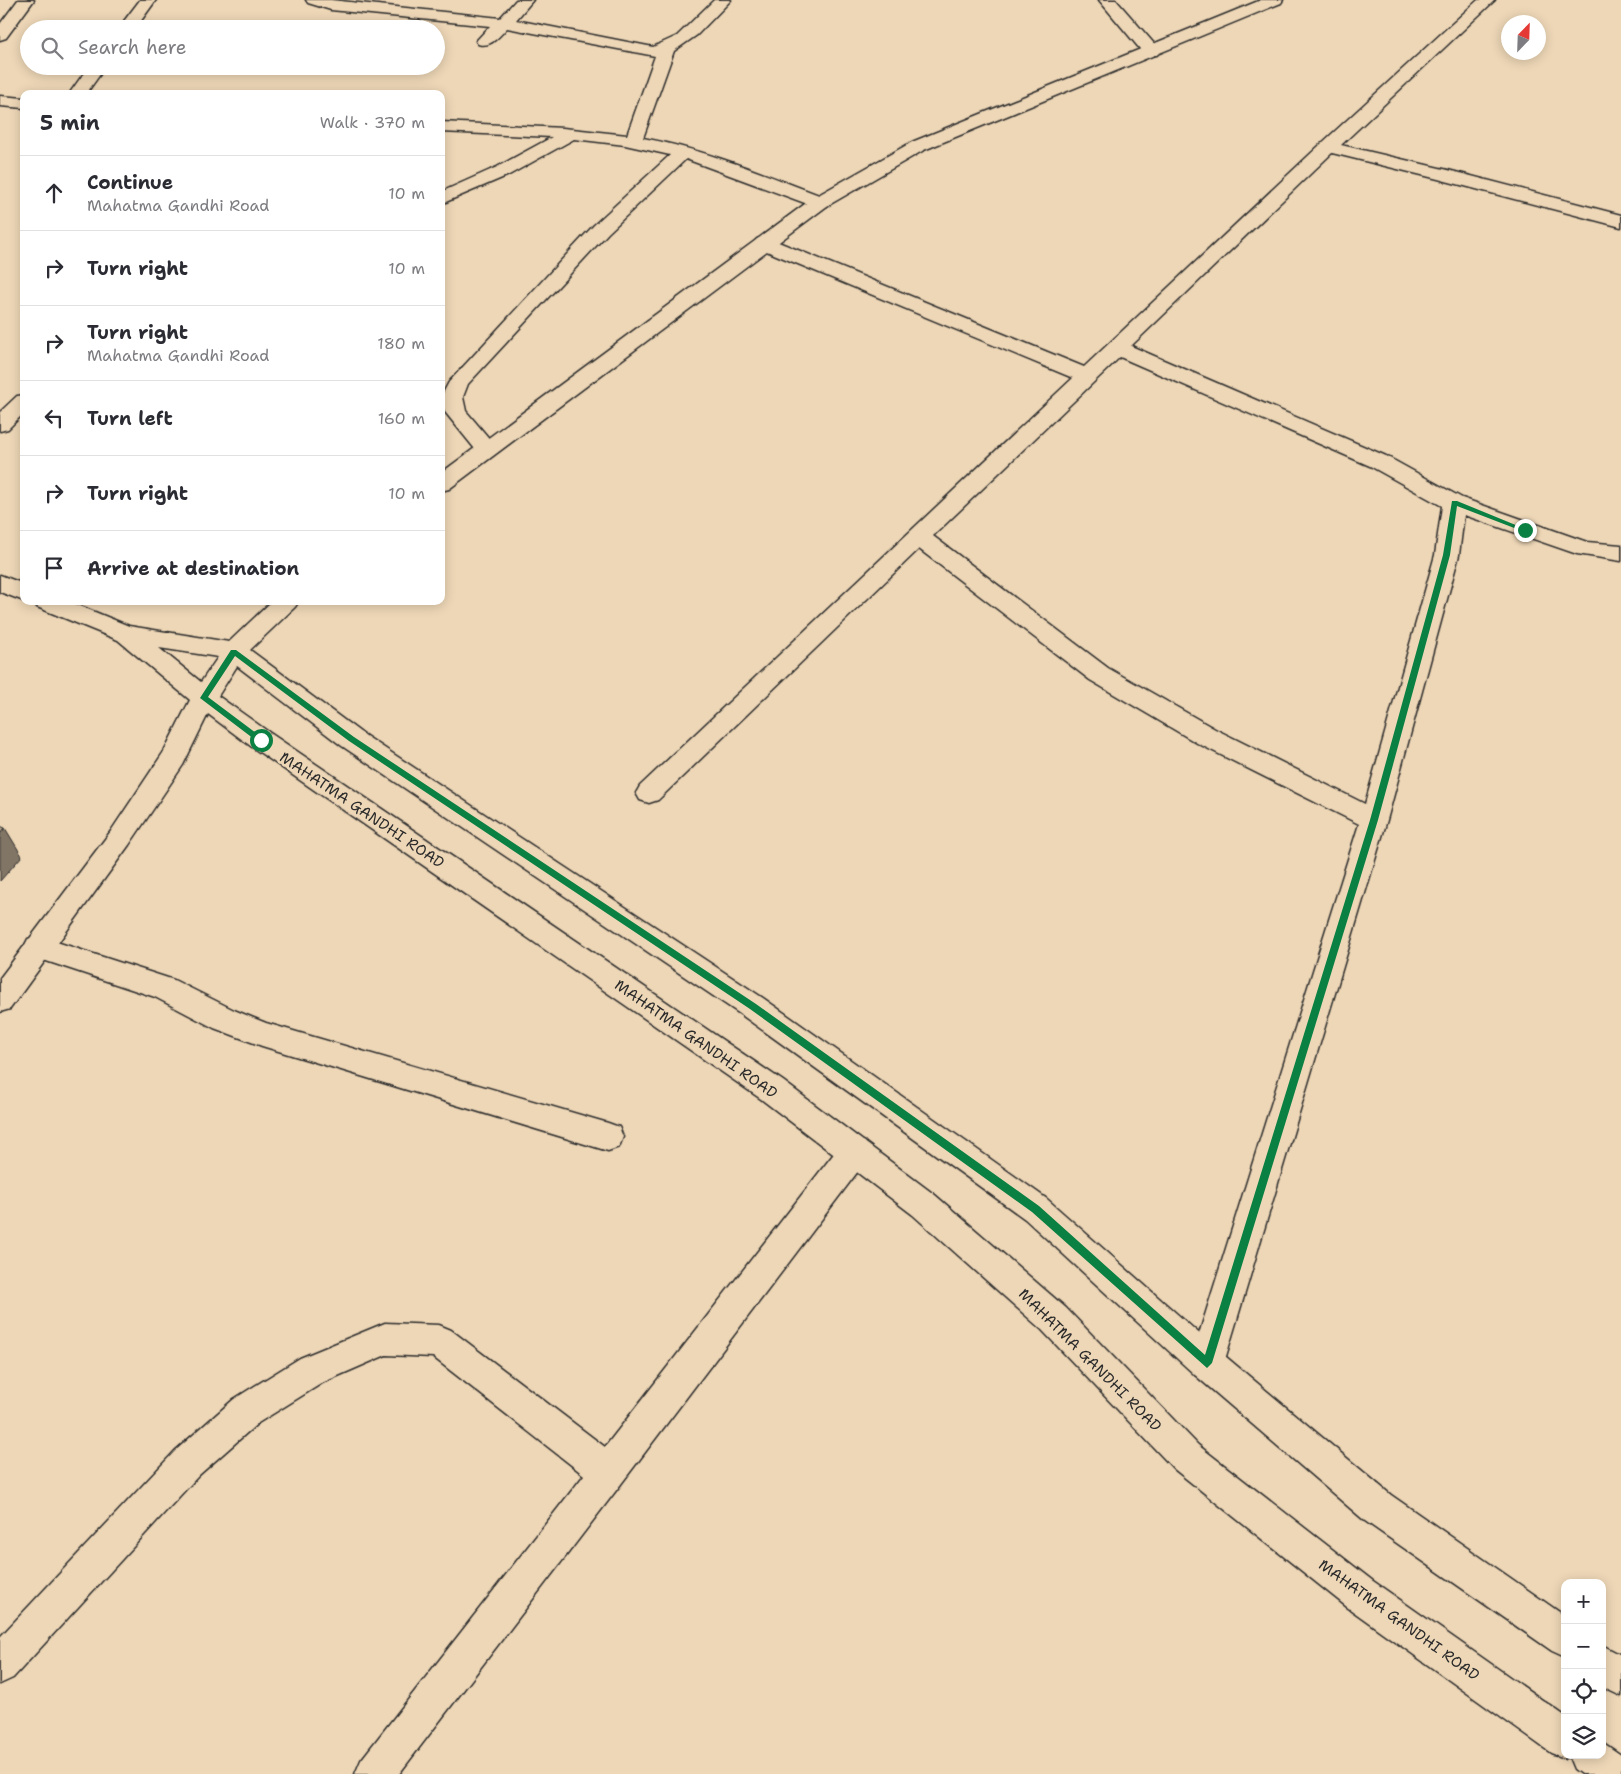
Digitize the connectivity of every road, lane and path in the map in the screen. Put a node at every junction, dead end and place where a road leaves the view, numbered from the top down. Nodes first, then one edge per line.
1 (26, 0) edge
2 (148, 0) edge
3 (314, 0) edge
4 (525, 0) edge
5 (723, 0) edge
6 (1107, 0) edge
7 (1275, 0) edge
8 (1487, 0) edge
9 (133, 20) edge
10 (504, 23) junction
11 (0, 35) edge
12 (484, 41) dead end
13 (666, 50) junction
14 (1151, 51) junction
15 (91, 75) edge
16 (80, 90) edge
17 (12, 102) edge
18 (0, 114) edge
19 (445, 127) edge
20 (571, 134) junction
21 (633, 142) junction
22 (1328, 147) junction
23 (683, 152) junction
24 (445, 196) edge
25 (820, 202) junction
26 (1621, 222) edge
27 (764, 243) junction
28 (1116, 348) junction
29 (1087, 376) junction
30 (20, 405) edge
31 (0, 424) edge
32 (487, 450) junction
33 (445, 481) edge
34 (1454, 502) junction
35 (917, 536) junction
36 (1621, 553) edge
37 (0, 583) edge
38 (20, 590) edge
39 (55, 605) edge
40 (283, 605) edge
41 (125, 634) junction
42 (234, 652) junction
43 (204, 698) junction
44 (649, 793) dead end
45 (1374, 820) junction
46 (38, 948) junction
47 (0, 1000) edge
48 (608, 1137) dead end
49 (854, 1152) junction
50 (1207, 1363) junction
51 (609, 1472) junction
52 (1561, 1635) edge
53 (0, 1665) edge
54 (1606, 1667) edge
55 (1621, 1677) edge
56 (1561, 1736) edge
57 (1593, 1759) edge
58 (375, 1774) edge
59 (1614, 1774) edge

1 - 11 street
2 - 9 street
3 - 10 street
4 - 10 street
5 - 13 street
6 - 14 street
7 - 14 street
8 - 22 street
10 - 12 street
10 - 13 street
13 - 21 street
14 - 25 street
15 - 16 street
17 - 18 street
19 - 20 street
20 - 21 street
20 - 24 street
21 - 23 street
22 - 26 street
22 - 28 street
23 - 25 street
23 - 32 street
25 - 27 street
27 - 29 street
27 - 32 street
28 - 29 street
28 - 34 street
29 - 35 street
30 - 31 street
32 - 33 street
34 - 36 street
34 - 45 street
35 - 44 street
35 - 45 street
37 - 38 street
39 - 41 street
40 - 42 street
41 - 42 street
41 - 43 street, MAHATMA GANDHI ROAD
42 - 43 street
42 - 50 street
43 - 46 street
43 - 49 street, MAHATMA GANDHI ROAD
45 - 50 street
46 - 47 street
46 - 48 street
49 - 51 street
49 - 56 street, MAHATMA GANDHI ROAD
50 - 52 street
51 - 53 street
51 - 58 street
54 - 55 street
57 - 59 street

